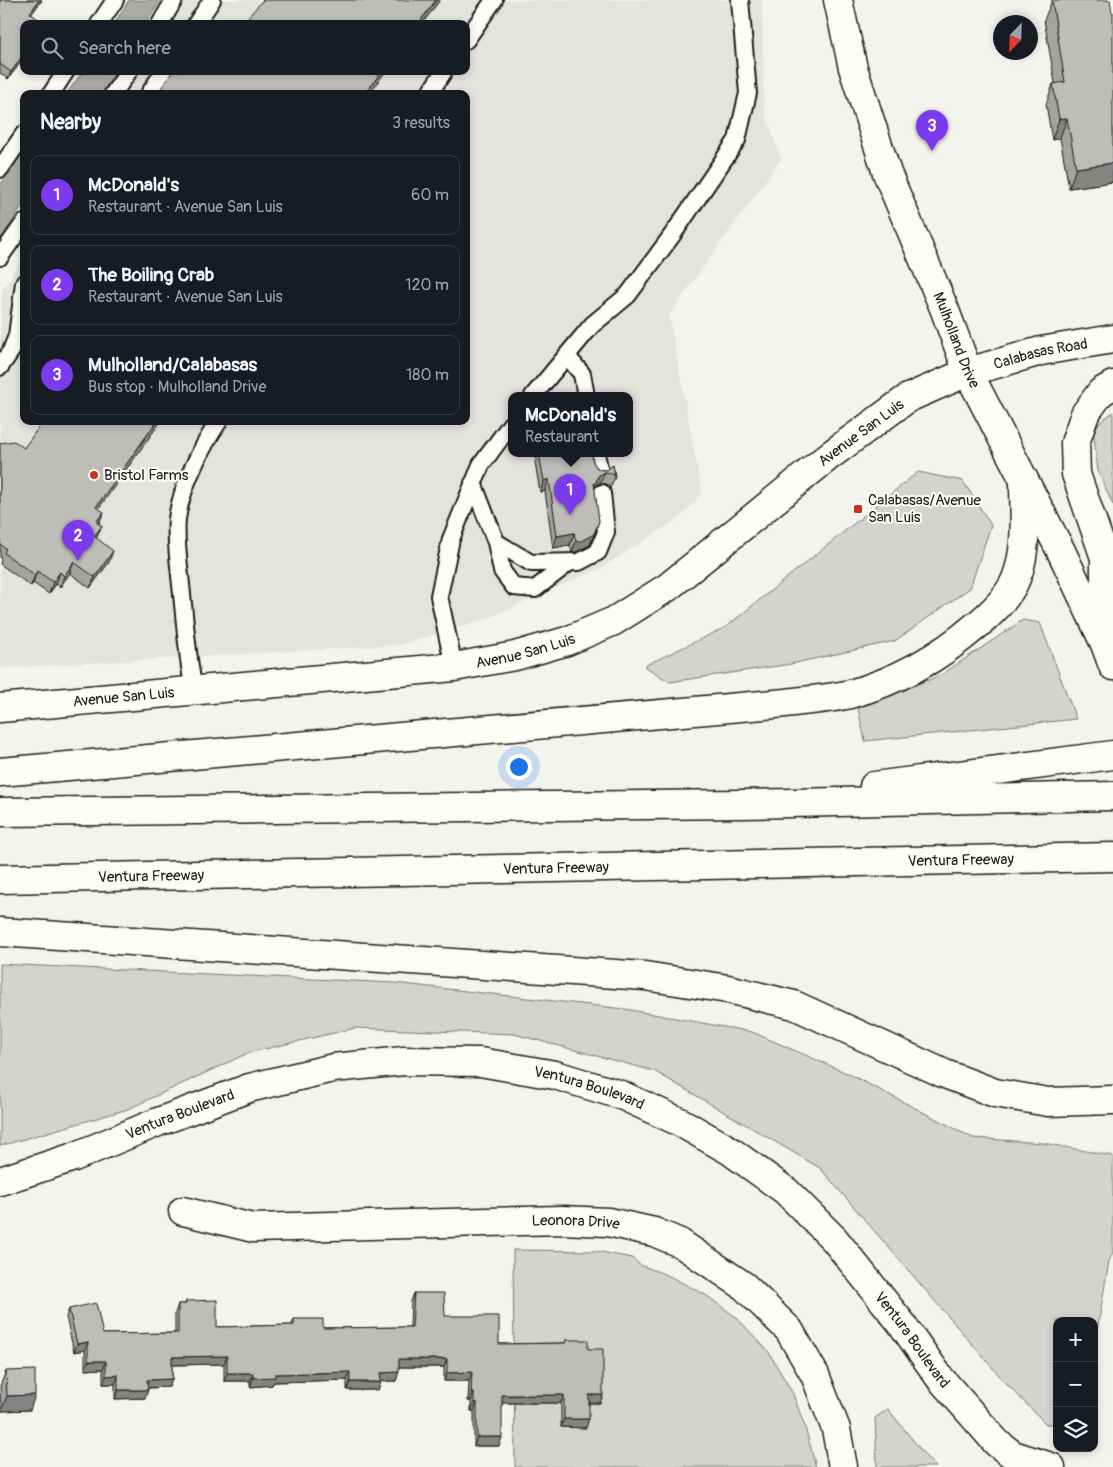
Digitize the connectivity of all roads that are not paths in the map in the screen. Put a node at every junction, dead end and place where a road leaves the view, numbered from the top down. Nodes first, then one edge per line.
1 (115, 0) edge
2 (174, 0) edge
3 (212, 0) edge
4 (494, 0) edge
5 (740, 0) edge
6 (838, 0) edge
7 (102, 20) edge
8 (162, 20) edge
9 (199, 20) edge
10 (470, 34) edge
11 (63, 75) edge
12 (126, 75) edge
13 (161, 75) edge
14 (441, 75) edge
15 (54, 90) edge
16 (116, 90) edge
17 (152, 90) edge
18 (432, 90) edge
19 (20, 140) edge
20 (0, 168) edge
21 (20, 229) edge
22 (0, 257) edge
23 (20, 310) edge
24 (1113, 339) edge
25 (567, 356) junction
26 (0, 367) edge
27 (968, 372) junction
28 (1113, 385) edge
29 (536, 392) edge
30 (585, 392) edge
31 (217, 425) edge
32 (508, 428) edge
33 (597, 457) edge
34 (600, 472) edge
35 (1024, 480) junction
36 (473, 483) junction
37 (602, 493) edge
38 (496, 542) junction
39 (570, 562) junction
40 (1109, 655) edge
41 (454, 667) junction
42 (194, 691) junction
43 (0, 708) edge
44 (1113, 755) edge
45 (0, 772) edge
46 (1113, 796) edge
47 (742, 804) junction
48 (0, 812) edge
49 (1113, 857) edge
50 (0, 879) edge
51 (0, 932) edge
52 (1113, 1100) edge
53 (0, 1181) edge
54 (183, 1212) dead end
55 (843, 1467) edge
56 (1051, 1467) edge

1 - 7 lane
2 - 8 lane
3 - 9 lane
4 - 10 lane
5 - 25 lane
6 - 27 main road, Mulholland Drive
11 - 15 lane
12 - 16 lane
13 - 17 lane
14 - 18 lane
19 - 20 lane
21 - 22 lane
23 - 26 lane
24 - 27 main road, Calabasas Road
25 - 29 lane
25 - 30 lane
27 - 35 main road, Mulholland Drive
27 - 41 main road, Avenue San Luis
28 - 40 main road
31 - 42 lane
32 - 36 lane
33 - 34 lane
35 - 40 main road, Mulholland Drive
35 - 45 main road
36 - 38 lane
36 - 41 lane
37 - 39 lane
38 - 39 lane
38 - 39 lane
41 - 42 main road, Avenue San Luis
42 - 43 main road, Avenue San Luis
44 - 47 main road
46 - 47 main road
47 - 48 main road
49 - 50 main road, Ventura Freeway
51 - 52 main road
53 - 56 main road, Ventura Boulevard
54 - 55 main road, Leonora Drive

